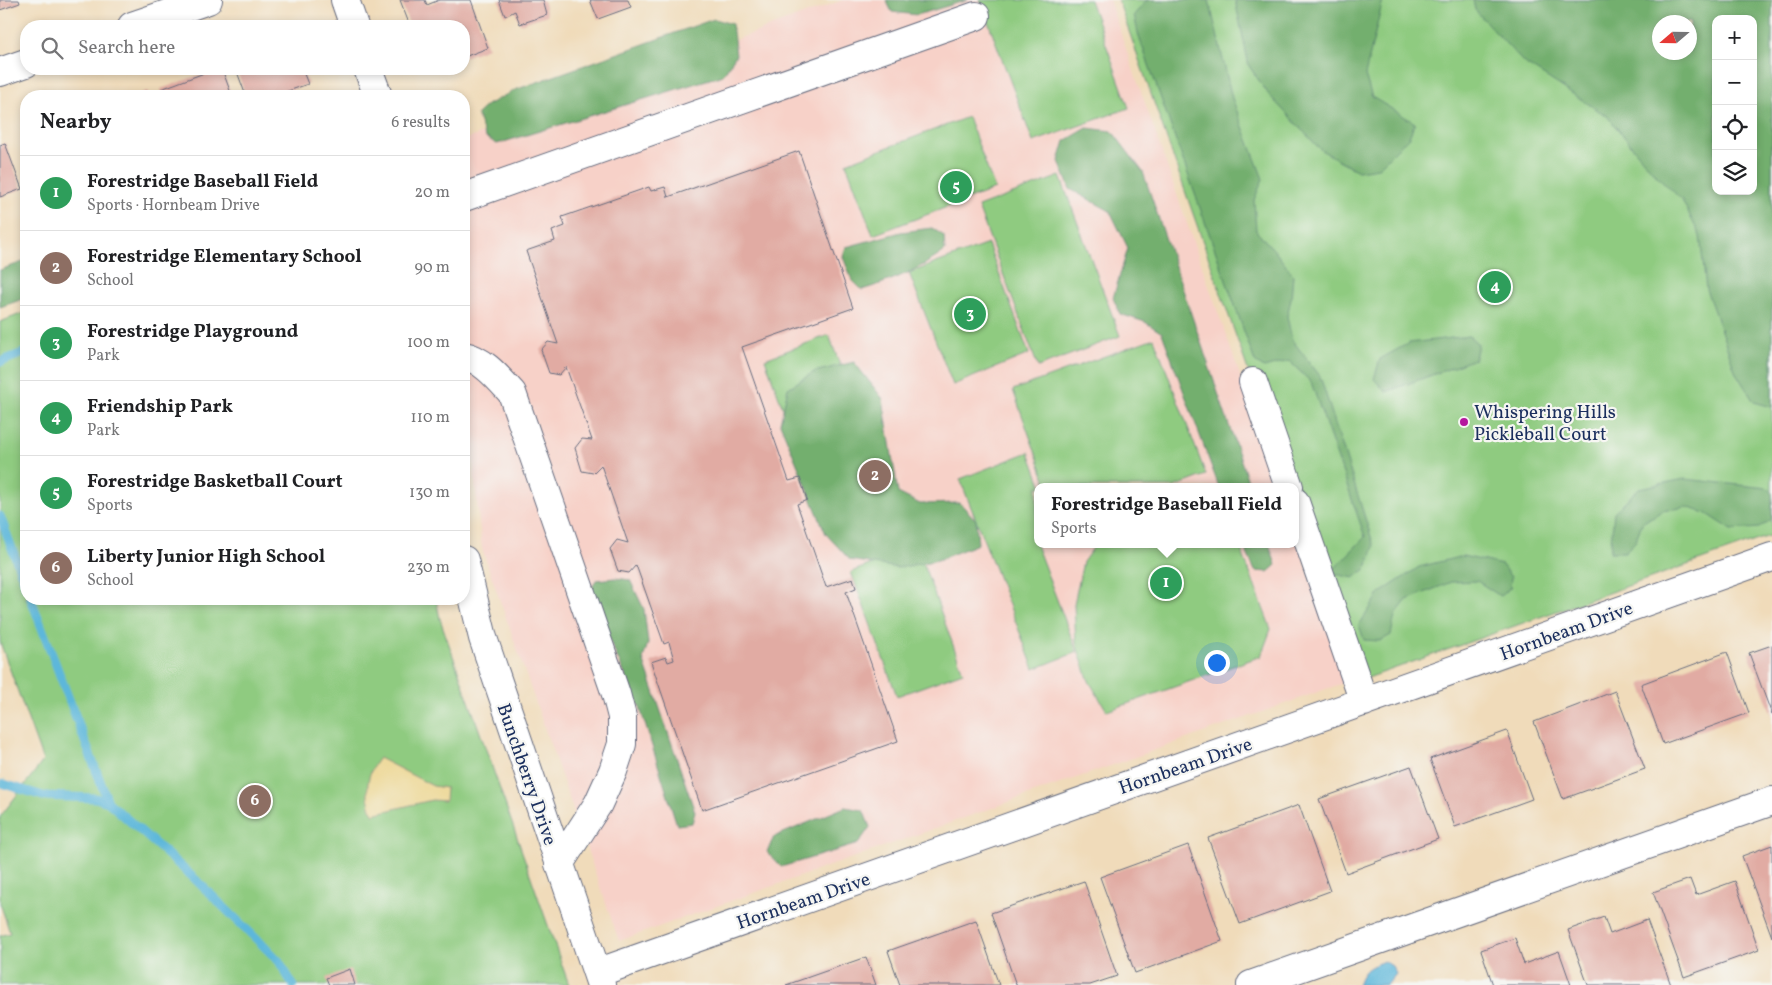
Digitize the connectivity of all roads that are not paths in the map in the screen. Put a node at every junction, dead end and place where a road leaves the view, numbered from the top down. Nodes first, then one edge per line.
1 (208, 0) edge
2 (345, 0) edge
3 (976, 16) dead end
4 (150, 20) edge
5 (352, 20) edge
6 (20, 65) edge
7 (0, 72) edge
8 (370, 75) edge
9 (376, 90) edge
10 (470, 195) edge
11 (470, 357) edge
12 (1253, 382) dead end
13 (1288, 483) edge
14 (1299, 514) edge
15 (1772, 557) edge
16 (470, 585) edge
17 (1364, 702) junction
18 (1772, 800) edge
19 (559, 864) junction
20 (599, 979) edge
21 (1251, 985) edge

1 - 4 street
2 - 5 street
3 - 10 street
6 - 7 street
8 - 9 street
11 - 19 street
12 - 13 street
14 - 17 street
15 - 17 street, Hornbeam Drive
16 - 19 street, Bunchberry Drive
17 - 20 street, Hornbeam Drive
18 - 21 street
19 - 20 street, Bunchberry Drive

